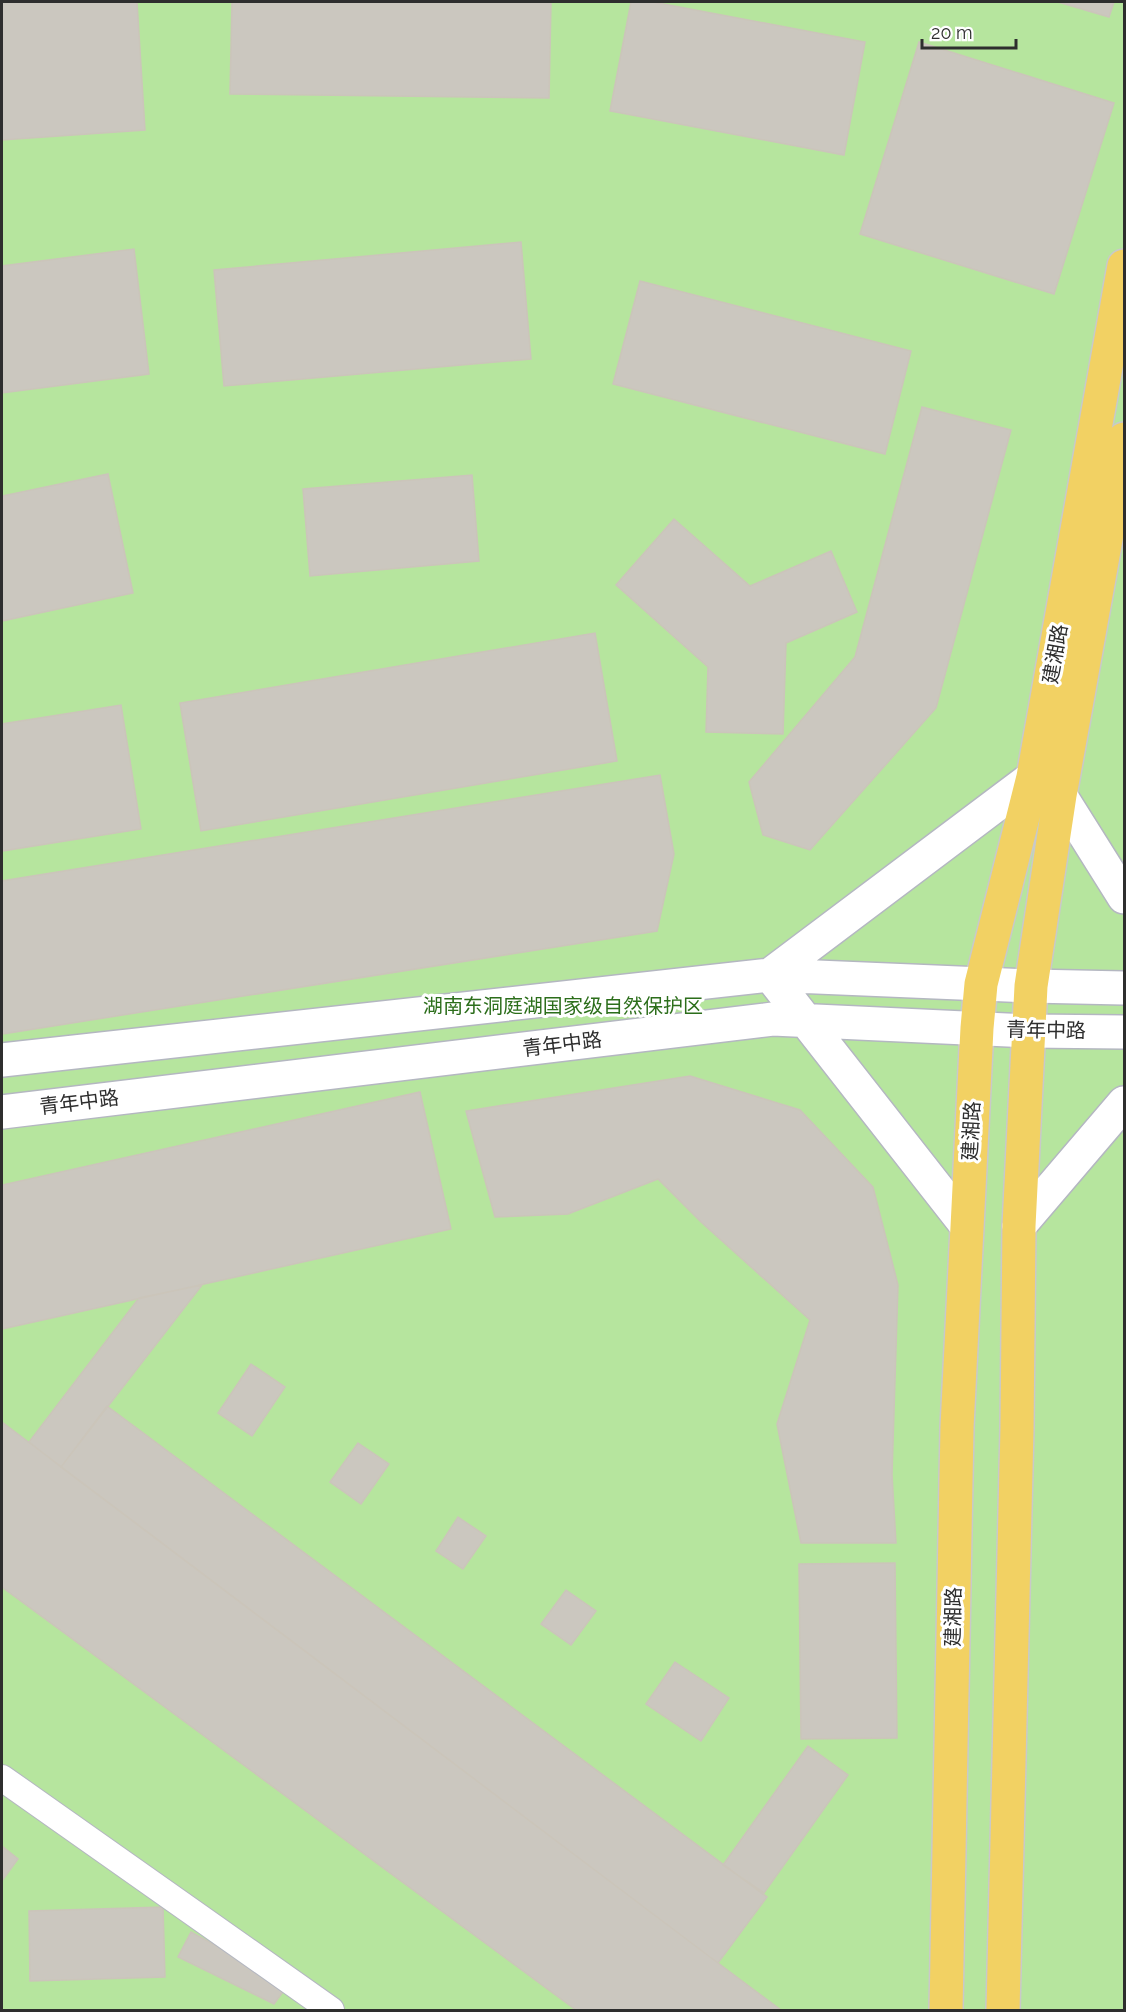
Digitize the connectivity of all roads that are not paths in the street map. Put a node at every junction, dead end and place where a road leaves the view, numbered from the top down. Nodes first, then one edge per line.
1 (1125, 266) edge
2 (1125, 439) edge
3 (1033, 777) junction
4 (1060, 795) junction
5 (1125, 897) edge
6 (770, 975) junction
7 (981, 984) junction
8 (1031, 986) junction
9 (1125, 988) edge
10 (806, 1021) junction
11 (976, 1028) junction
12 (1029, 1030) junction
13 (1125, 1032) edge
14 (2, 1060) edge
15 (1125, 1103) edge
16 (2, 1112) edge
17 (966, 1225) junction
18 (1019, 1226) junction
19 (2, 1778) edge
20 (331, 2010) edge
21 (946, 2010) edge
22 (1003, 2010) edge

1 - 3 main road, 建湘路
2 - 4 main road, 建湘路
3 - 6 main road
3 - 7 main road, 建湘路
4 - 5 main road
4 - 8 main road, 建湘路
6 - 7 main road
6 - 10 main road
6 - 14 main road
7 - 8 main road
7 - 11 main road, 建湘路
8 - 9 main road
8 - 12 main road, 建湘路
10 - 11 main road, 青年中路
10 - 16 main road, 青年中路
10 - 17 main road
11 - 12 main road, 青年中路
11 - 17 main road, 建湘路
12 - 13 main road, 青年中路
12 - 18 main road, 建湘路
15 - 18 main road
17 - 21 main road, 建湘路
18 - 22 main road, 建湘路
19 - 20 street

